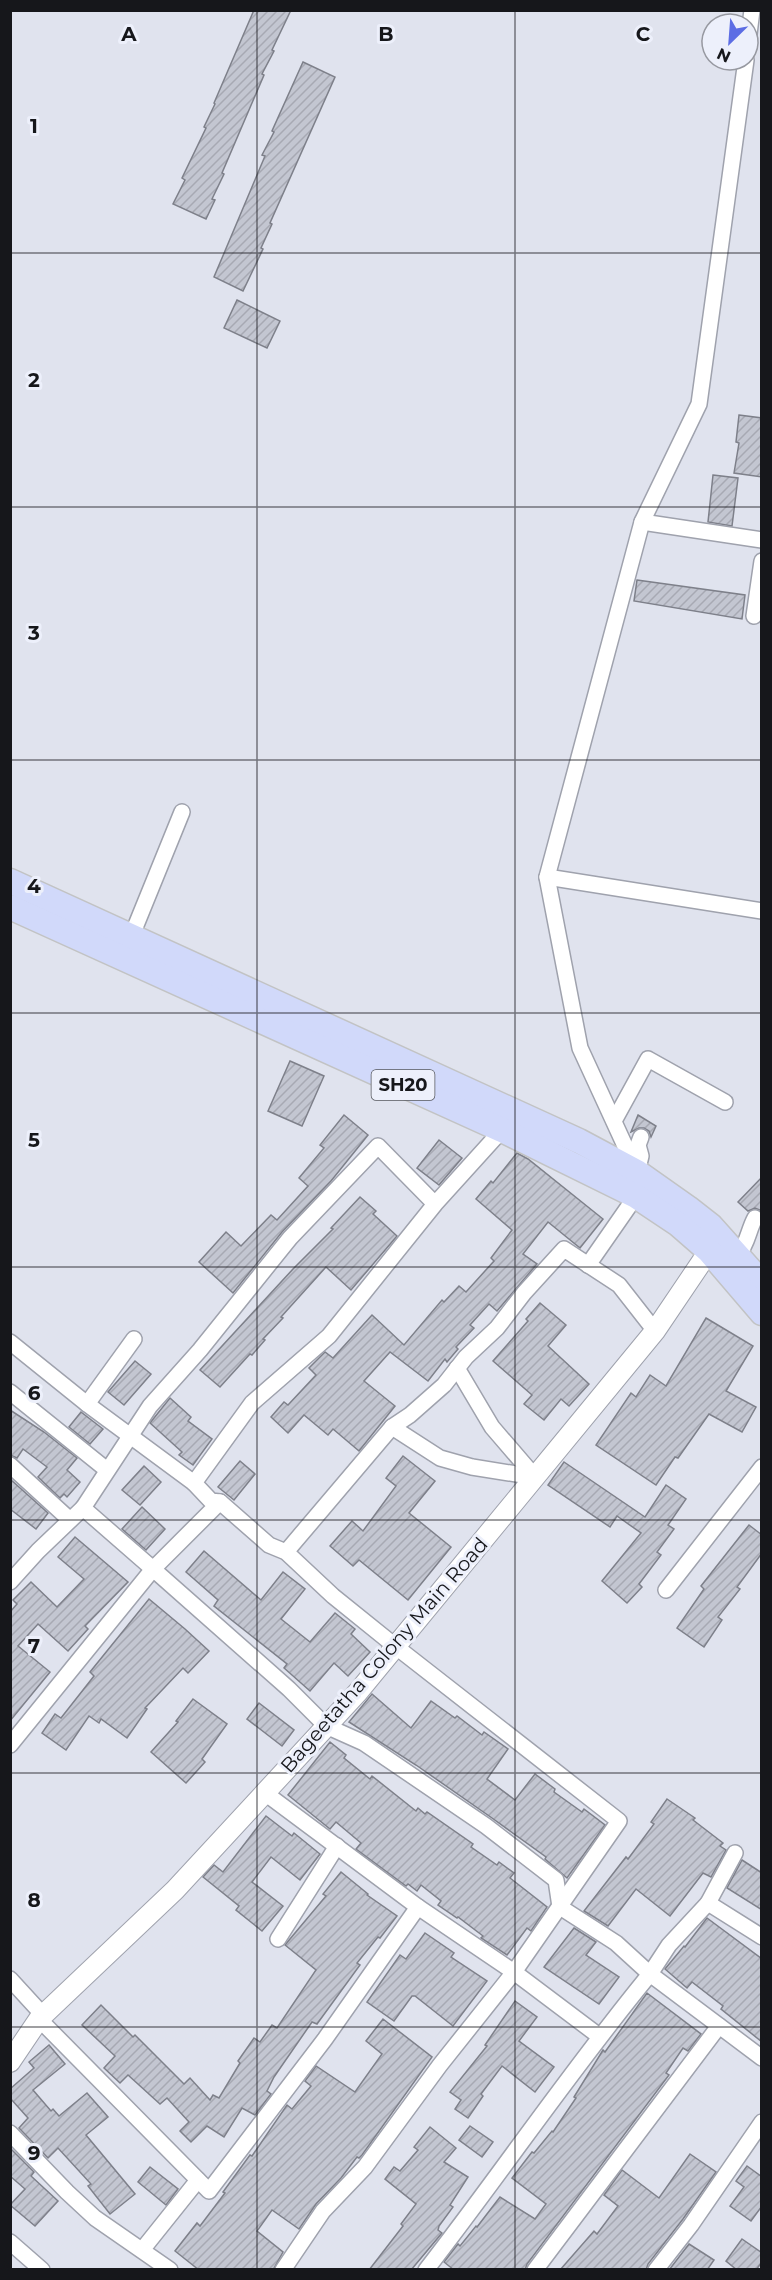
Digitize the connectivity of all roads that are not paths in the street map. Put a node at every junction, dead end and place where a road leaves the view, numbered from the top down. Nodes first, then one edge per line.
1 (744, 72) edge
2 (642, 522) junction
3 (762, 540) edge
4 (762, 561) edge
5 (754, 616) dead end
6 (183, 812) dead end
7 (547, 878) junction
8 (10, 881) edge
9 (10, 907) edge
10 (762, 911) edge
11 (132, 935) junction
12 (725, 1102) dead end
13 (614, 1121) junction
14 (502, 1130) junction
15 (641, 1137) dead end
16 (637, 1184) junction
17 (435, 1204) junction
18 (755, 1218) dead end
19 (709, 1251) junction
20 (738, 1255) junction
21 (588, 1264) junction
22 (762, 1283) edge
23 (762, 1313) edge
24 (655, 1331) junction
25 (134, 1340) dead end
26 (10, 1342) edge
27 (457, 1368) junction
28 (10, 1392) edge
29 (87, 1404) junction
30 (392, 1427) junction
31 (129, 1435) junction
32 (10, 1465) edge
33 (762, 1467) edge
34 (107, 1470) junction
35 (534, 1477) junction
36 (194, 1483) junction
37 (220, 1502) junction
38 (83, 1508) junction
39 (70, 1520) junction
40 (286, 1552) junction
41 (153, 1569) junction
42 (10, 1582) edge
43 (666, 1590) dead end
44 (395, 1646) junction
45 (326, 1726) junction
46 (10, 1745) edge
47 (265, 1793) junction
48 (337, 1846) junction
49 (735, 1852) dead end
50 (708, 1903) junction
51 (418, 1907) junction
52 (560, 1907) junction
53 (762, 1937) edge
54 (278, 1939) dead end
55 (514, 1972) junction
56 (650, 1974) junction
57 (10, 1979) edge
58 (41, 2017) junction
59 (719, 2026) junction
60 (599, 2036) junction
61 (762, 2058) edge
62 (10, 2062) edge
63 (762, 2121) edge
64 (10, 2133) edge
65 (198, 2180) junction
66 (10, 2242) edge
67 (142, 2250) junction
68 (42, 2270) edge
69 (170, 2270) edge
70 (283, 2270) edge
71 (426, 2270) edge
72 (535, 2270) edge
73 (656, 2270) edge

1 - 2 street
2 - 3 street
2 - 7 street
4 - 5 street
6 - 11 street
7 - 10 street
7 - 13 street
8 - 11 main road, SH20
9 - 14 main road, SH20
11 - 16 main road, SH20
12 - 13 street
13 - 16 street
14 - 16 main road, SH20
14 - 17 street
15 - 16 street
16 - 19 main road, SH20
16 - 20 main road, SH20
16 - 21 street
17 - 31 street
17 - 36 street
18 - 20 street
19 - 23 main road, SH20
19 - 24 street, Bageetatha Colony Main Road
20 - 22 main road, SH20
21 - 24 street
21 - 27 street
24 - 35 street, Bageetatha Colony Main Road
25 - 29 street
26 - 29 street
27 - 30 street
27 - 35 street
28 - 34 street
29 - 31 street
30 - 35 street
30 - 40 street
31 - 34 street
31 - 36 street
32 - 39 street
33 - 43 street
34 - 38 street
35 - 44 street, Bageetatha Colony Main Road
36 - 37 street
37 - 40 street
37 - 41 street
38 - 39 street
38 - 41 street
39 - 42 street
40 - 44 street
41 - 45 street
41 - 46 street
44 - 45 street, Bageetatha Colony Main Road
44 - 52 street
45 - 47 street, Bageetatha Colony Main Road
45 - 52 street
47 - 48 street
47 - 58 street, Bageetatha Colony Main Road
48 - 51 street
48 - 54 street
49 - 50 street
50 - 53 street
50 - 56 street
51 - 55 street
51 - 65 street
52 - 55 street
52 - 56 street
55 - 60 street
55 - 70 street
56 - 59 street
56 - 60 street
57 - 58 street
58 - 62 street, Bageetatha Colony Main Road
58 - 65 street
59 - 61 street
59 - 72 street
60 - 71 street
63 - 73 street
64 - 67 street
65 - 67 street
66 - 68 street
67 - 69 street

